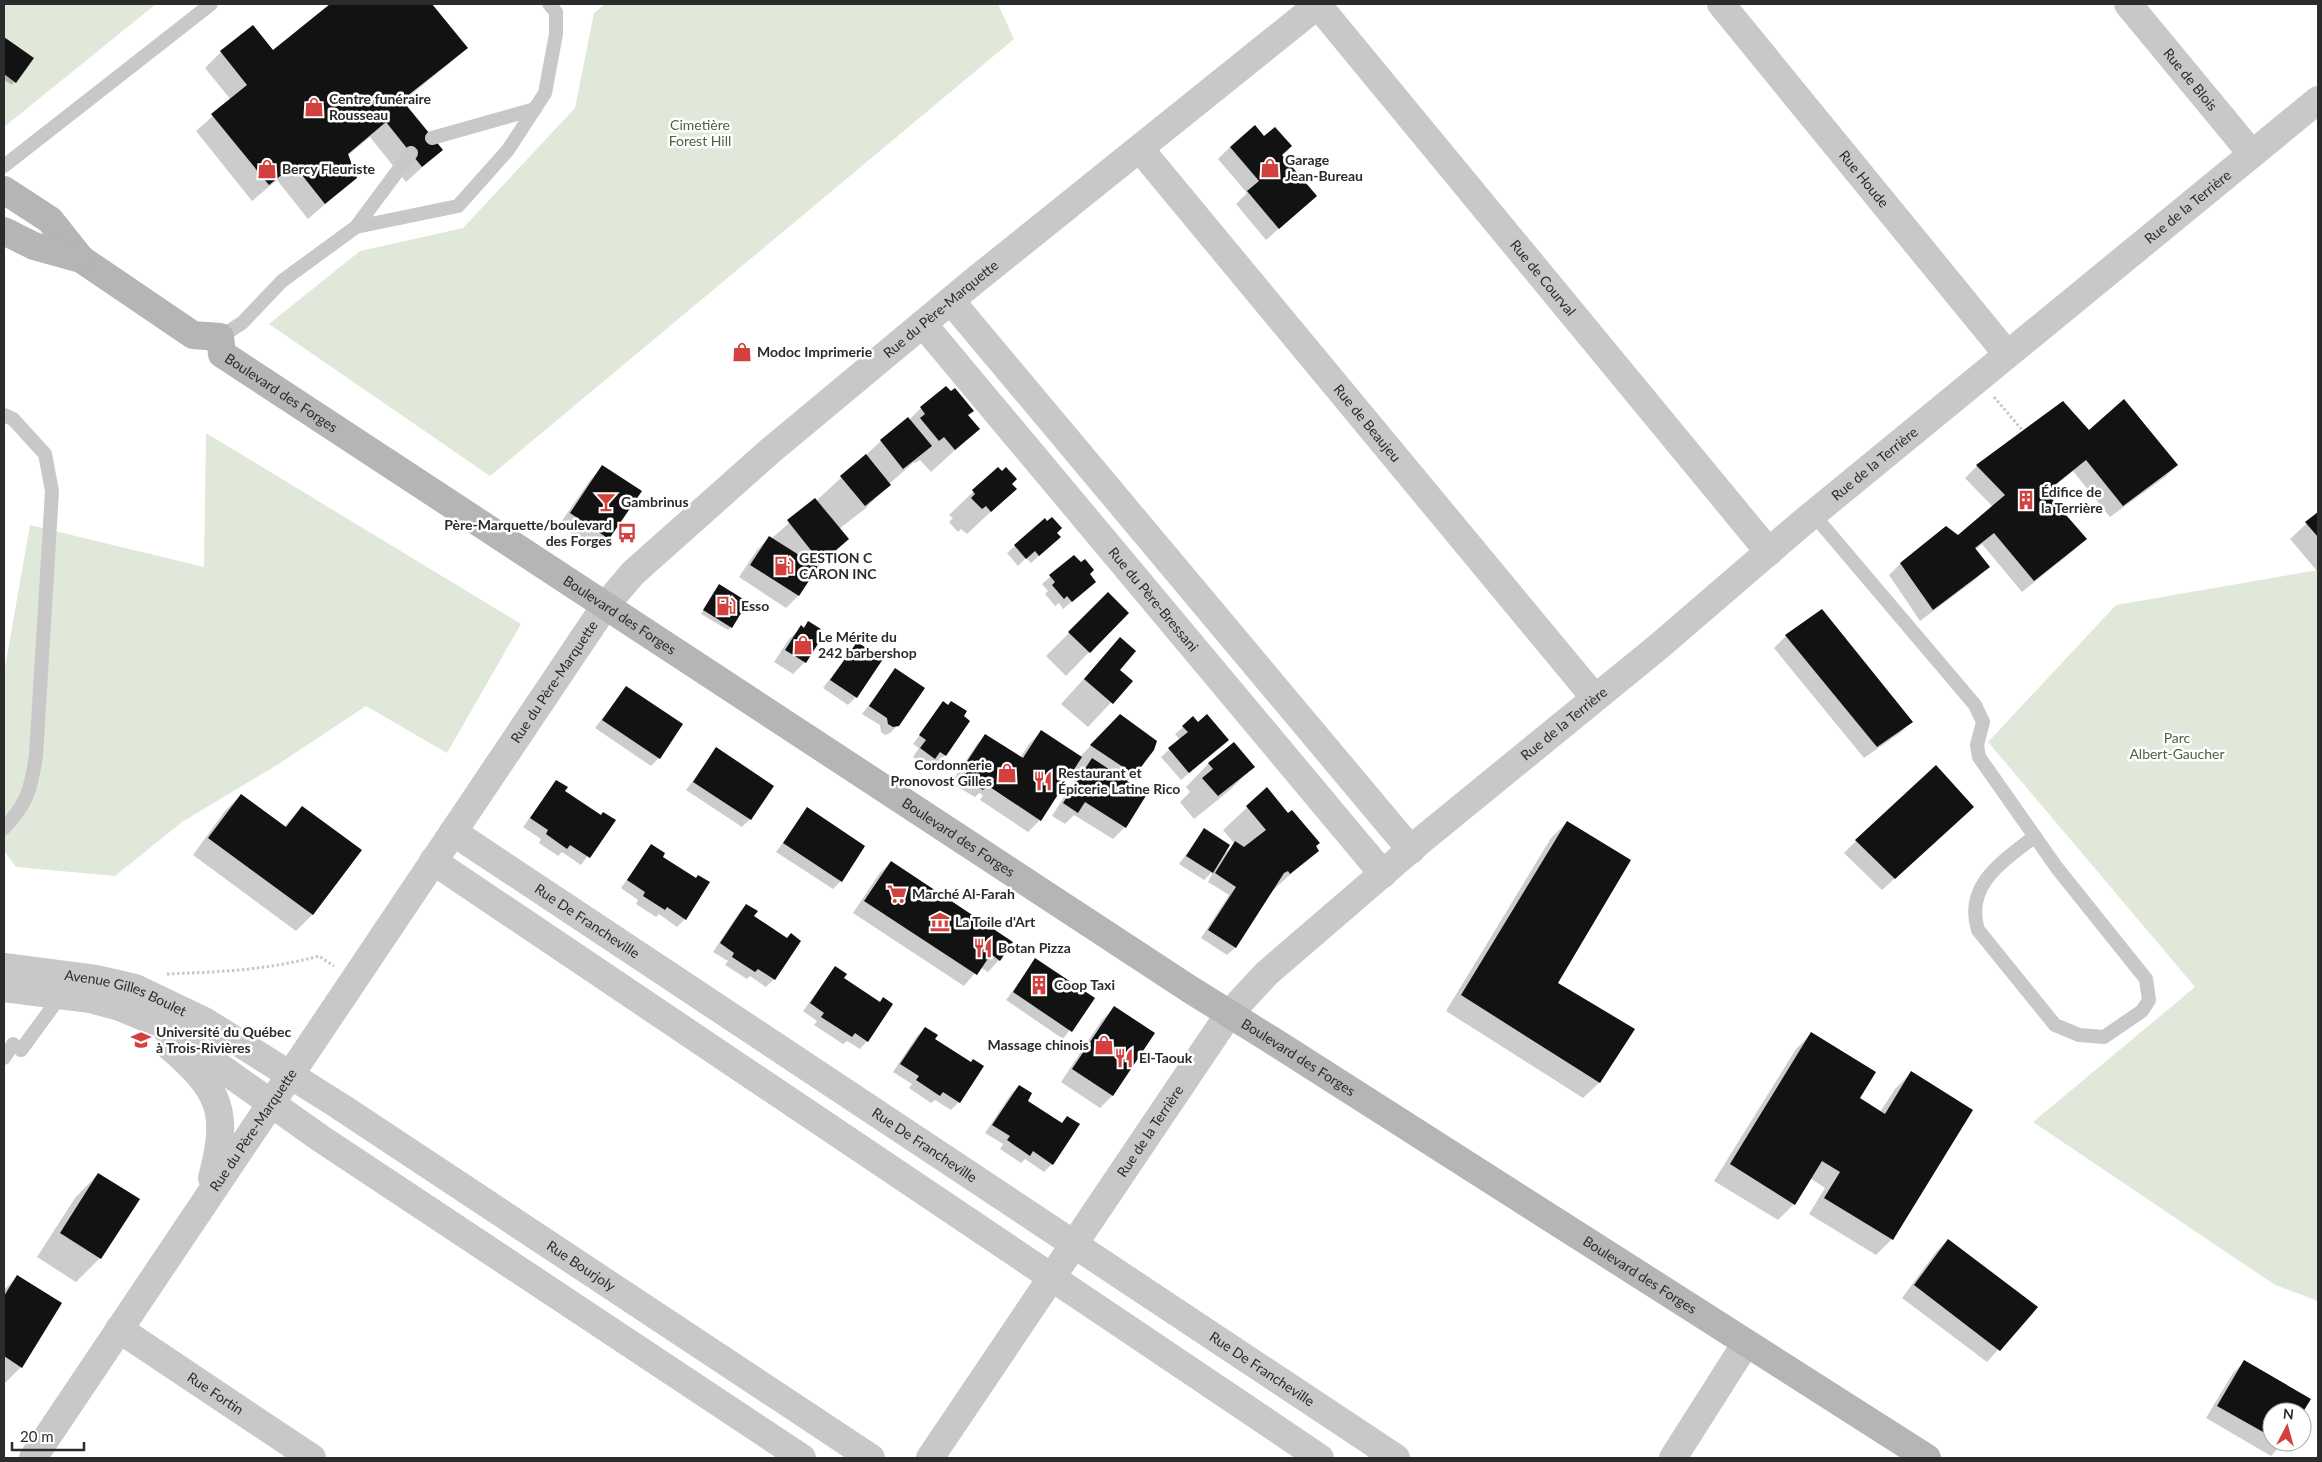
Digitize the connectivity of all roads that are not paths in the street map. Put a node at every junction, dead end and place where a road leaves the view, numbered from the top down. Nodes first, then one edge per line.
1 (211, 4) edge
2 (549, 4) edge
3 (1318, 4) edge
4 (1722, 4) edge
5 (2128, 4) edge
6 (2318, 100) edge
7 (535, 108) junction
8 (432, 138) dead end
9 (1140, 149) junction
10 (411, 153) dead end
11 (2252, 154) junction
12 (4, 166) edge
13 (4, 190) edge
14 (356, 227) junction
15 (4, 232) edge
16 (81, 259) junction
17 (951, 301) junction
18 (922, 324) junction
19 (220, 337) junction
20 (2007, 354) junction
21 (4, 415) edge
22 (1813, 514) junction
23 (1769, 552) junction
24 (606, 606) junction
25 (1595, 698) junction
26 (4, 828) edge
27 (453, 832) junction
28 (2035, 836) junction
29 (1411, 850) junction
30 (433, 861) junction
31 (1383, 874) junction
32 (4, 967) edge
33 (4, 988) edge
34 (62, 994) junction
35 (134, 1000) junction
36 (1229, 1014) junction
37 (4, 1058) edge
38 (289, 1074) junction
39 (271, 1102) junction
40 (208, 1194) junction
41 (1074, 1244) junction
42 (1051, 1277) junction
43 (119, 1329) junction
44 (1746, 1343) junction
45 (32, 1458) edge
46 (312, 1458) edge
47 (802, 1458) edge
48 (871, 1458) edge
49 (930, 1458) edge
50 (1320, 1458) edge
51 (1396, 1458) edge
52 (1673, 1458) edge
53 (1927, 1458) edge

1 - 12 lane
2 - 7 lane
3 - 9 street, Rue du Père-Marquette
3 - 23 street, Rue de Courval
4 - 20 street, Rue Houde
5 - 11 street, Rue de Blois
6 - 11 street, Rue de la Terrière
7 - 8 lane
7 - 14 lane
9 - 17 street, Rue du Père-Marquette
9 - 25 street, Rue de Beaujeu
10 - 14 lane
11 - 20 street, Rue de la Terrière
13 - 16 main road, Boulevard des Forges
14 - 19 lane
15 - 16 main road, Boulevard des Forges
16 - 19 main road, Boulevard des Forges
17 - 18 street, Rue du Père-Marquette
17 - 29 street
18 - 24 street, Rue du Père-Marquette
18 - 31 street, Rue du Père-Bressani
19 - 24 main road, Boulevard des Forges
20 - 22 street, Rue de la Terrière
21 - 26 lane
22 - 23 street, Rue de la Terrière
22 - 28 lane
23 - 25 street, Rue de la Terrière
24 - 27 street, Rue du Père-Marquette
24 - 36 main road, Boulevard des Forges
25 - 29 street, Rue de la Terrière
27 - 30 street, Rue du Père-Marquette
27 - 41 street, Rue De Francheville
28 - 28 lane
29 - 31 street, Rue de la Terrière
30 - 38 street, Rue du Père-Marquette
30 - 42 street
31 - 36 street, Rue de la Terrière
32 - 35 street, Avenue Gilles Boulet
33 - 34 street, Avenue Gilles Boulet
34 - 35 street, Avenue Gilles Boulet
34 - 37 lane
35 - 38 street, Avenue Gilles Boulet
35 - 39 street, Avenue Gilles Boulet
35 - 40 street
36 - 41 street, Rue de la Terrière
36 - 44 main road, Boulevard des Forges
38 - 39 street, Rue du Père-Marquette
38 - 48 street, Rue Bourjoly
39 - 40 street, Rue du Père-Marquette
39 - 47 street
40 - 43 street, Rue du Père-Marquette
41 - 42 street, Rue de la Terrière
41 - 51 street, Rue De Francheville
42 - 49 street, Rue de la Terrière
42 - 50 street
43 - 45 street, Rue du Père-Marquette
43 - 46 street, Rue Fortin
44 - 52 street
44 - 53 main road, Boulevard des Forges

